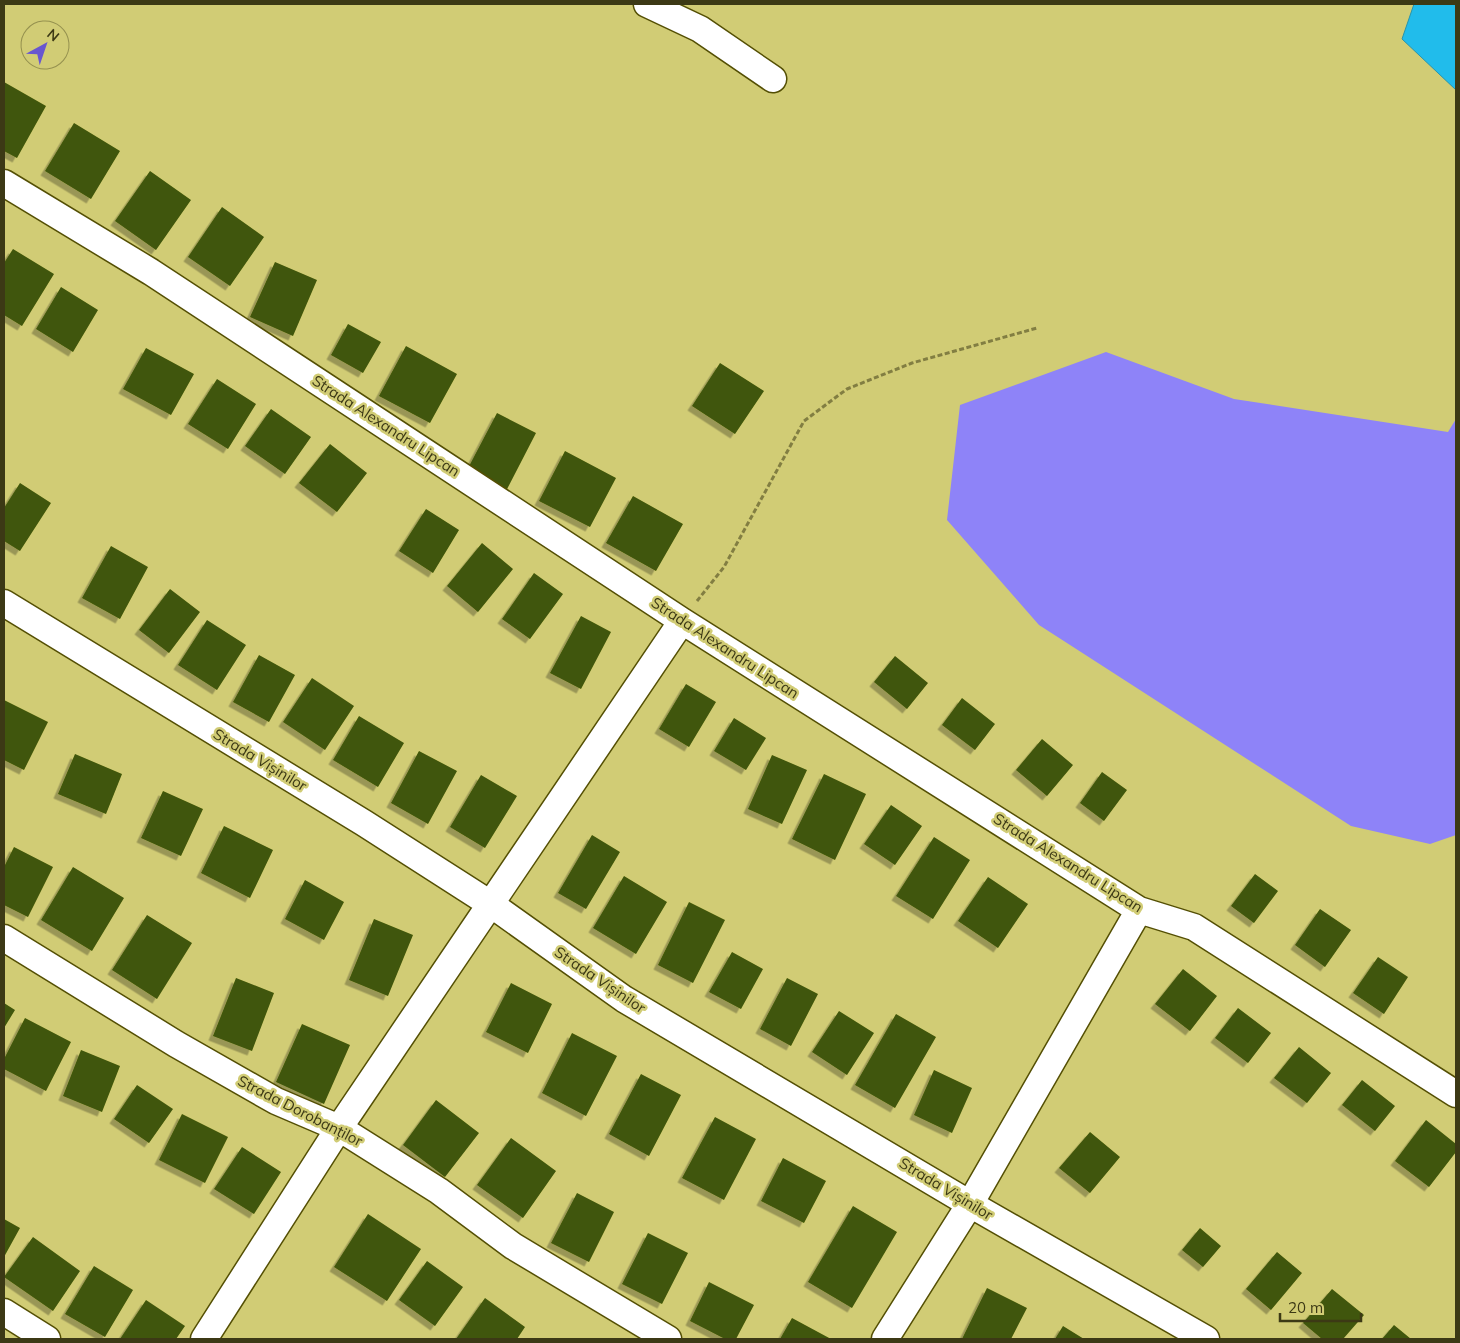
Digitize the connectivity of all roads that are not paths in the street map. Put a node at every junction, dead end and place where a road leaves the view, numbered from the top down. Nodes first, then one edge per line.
1 (647, 4) edge
2 (772, 80) dead end
3 (4, 183) edge
4 (4, 603) edge
5 (682, 621) junction
6 (492, 904) junction
7 (1139, 910) junction
8 (4, 938) edge
9 (1456, 1094) edge
10 (339, 1128) junction
11 (970, 1204) junction
12 (4, 1312) edge
13 (47, 1339) edge
14 (204, 1339) edge
15 (668, 1339) edge
16 (885, 1339) edge
17 (1206, 1339) edge

1 - 2 street
3 - 5 street, Strada Alexandru Lipcan
4 - 6 street, Strada Vișinilor
5 - 6 street
5 - 7 street, Strada Alexandru Lipcan
6 - 10 street
6 - 11 street, Strada Vișinilor
7 - 9 street, Strada Alexandru Lipcan
7 - 11 street
8 - 10 street, Strada Dorobanților
10 - 14 street
10 - 15 street, Strada Dorobanților
11 - 16 street
11 - 17 street, Strada Vișinilor
12 - 13 street

